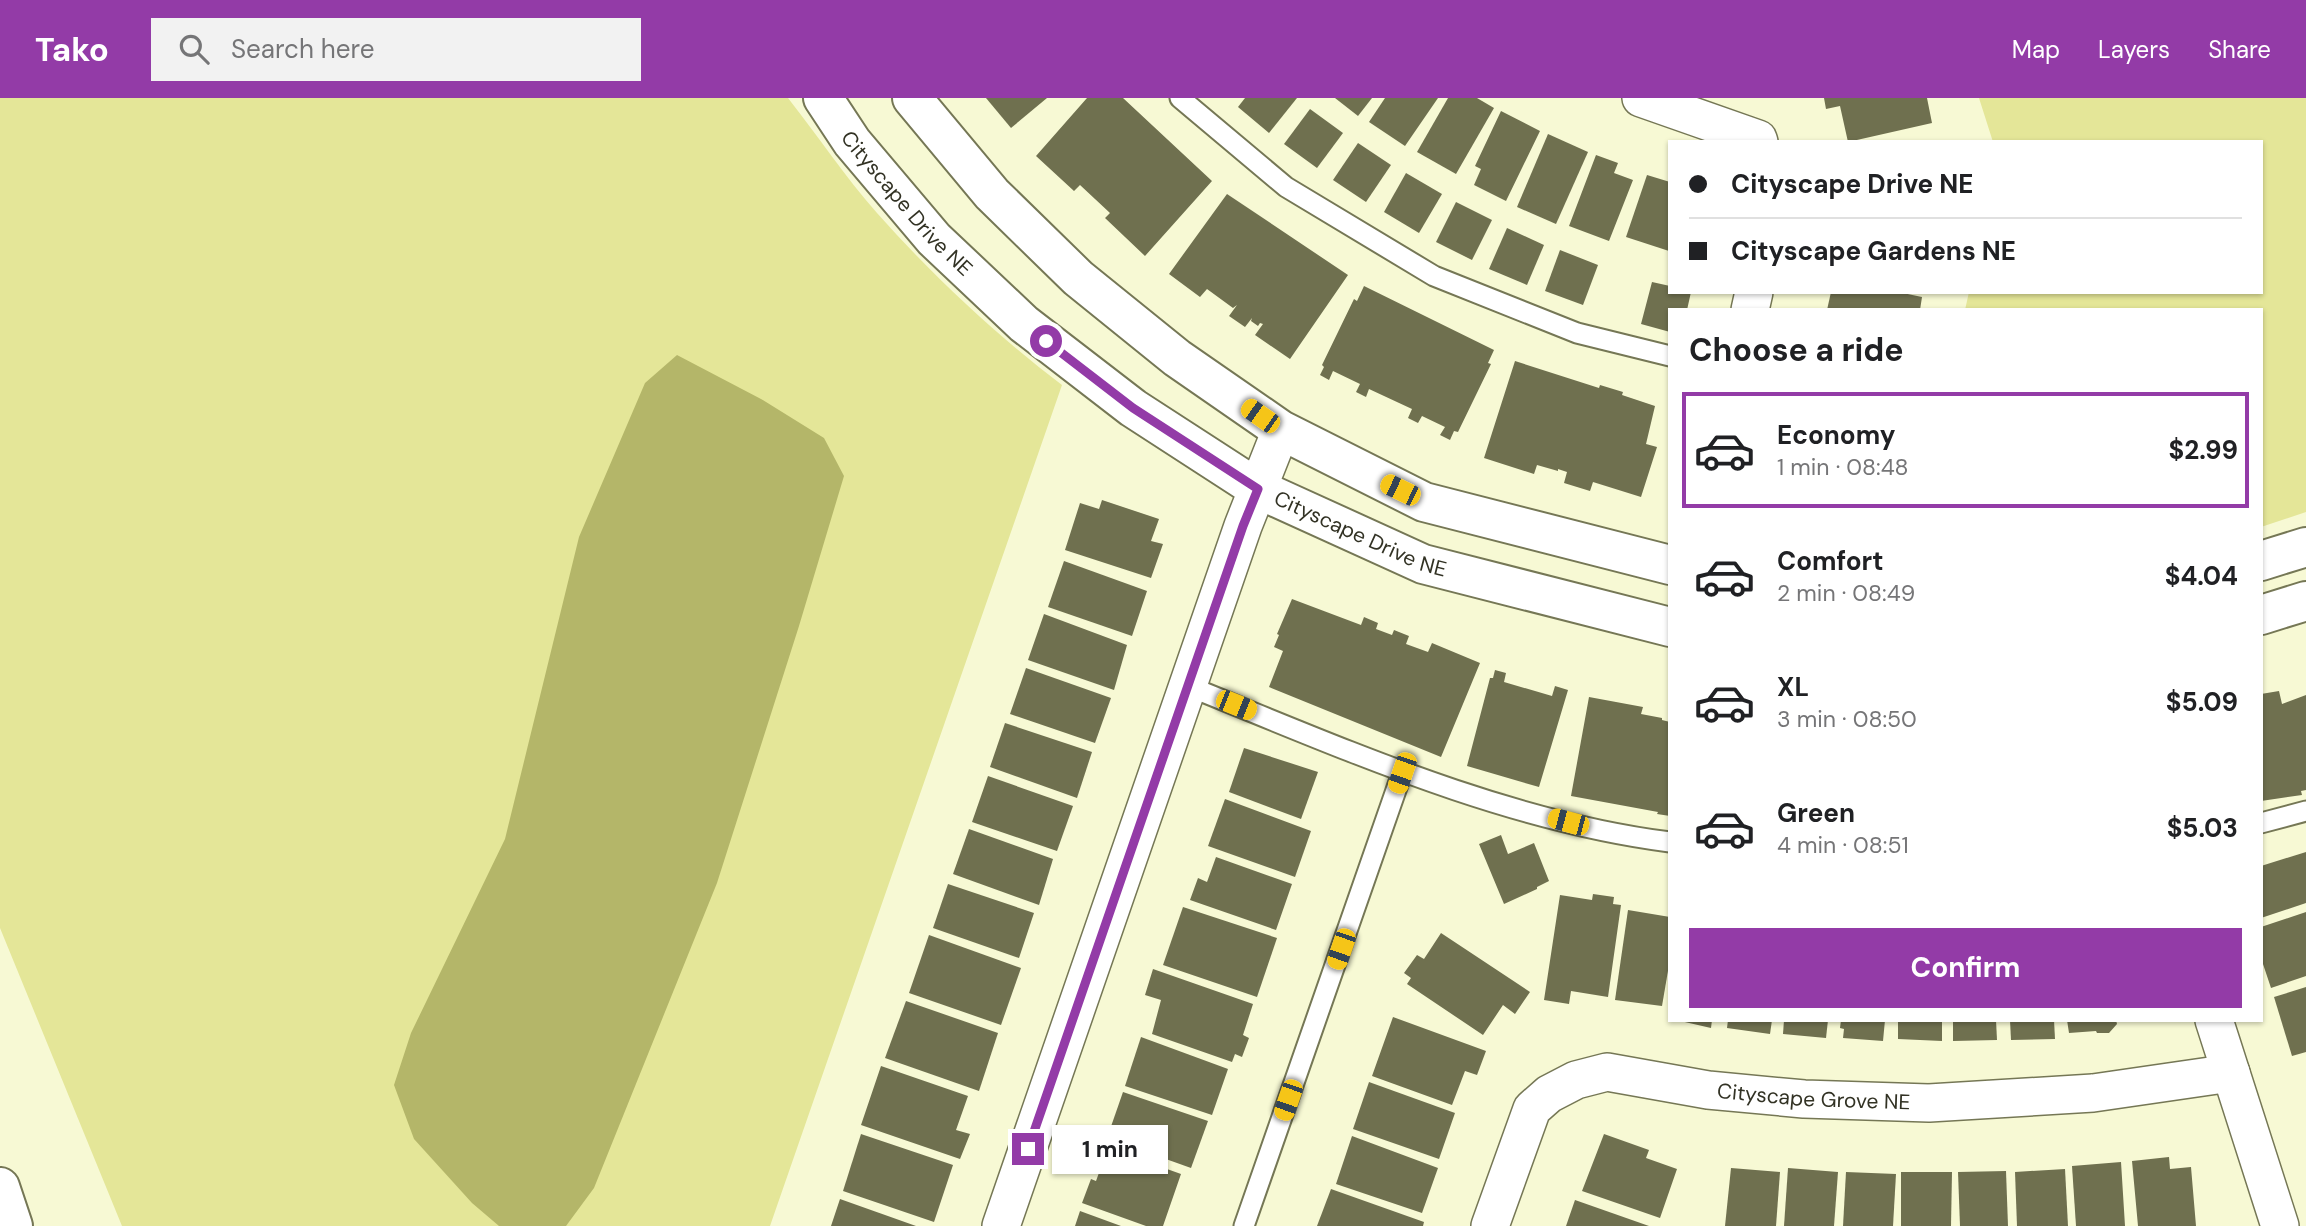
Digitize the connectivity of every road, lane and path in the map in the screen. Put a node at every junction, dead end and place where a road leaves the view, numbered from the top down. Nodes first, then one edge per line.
1 (823, 98) edge
2 (912, 98) edge
3 (1180, 98) edge
4 (1640, 98) edge
5 (1758, 140) edge
6 (1668, 356) edge
7 (1280, 430) junction
8 (1258, 489) junction
9 (2306, 547) edge
10 (2263, 560) edge
11 (1668, 564) edge
12 (2306, 601) edge
13 (2263, 614) edge
14 (1668, 626) edge
15 (1188, 686) junction
16 (1402, 773) junction
17 (2306, 811) edge
18 (2263, 822) edge
19 (1668, 842) edge
20 (2215, 1022) edge
21 (2231, 1073) junction
22 (0, 1187) edge
23 (13, 1226) edge
24 (1001, 1226) edge
25 (1244, 1226) edge
26 (1490, 1226) edge
27 (2280, 1226) edge

1 - 8 street, Cityscape Drive NE
2 - 7 street
3 - 6 lane
4 - 5 street
7 - 8 street
7 - 11 street
8 - 14 street, Cityscape Drive NE
8 - 15 street
9 - 10 street
12 - 13 street
15 - 16 lane
15 - 24 street
16 - 19 lane
16 - 25 lane
17 - 18 lane
20 - 21 street
21 - 26 street, Cityscape Grove NE
21 - 27 street
22 - 23 street

